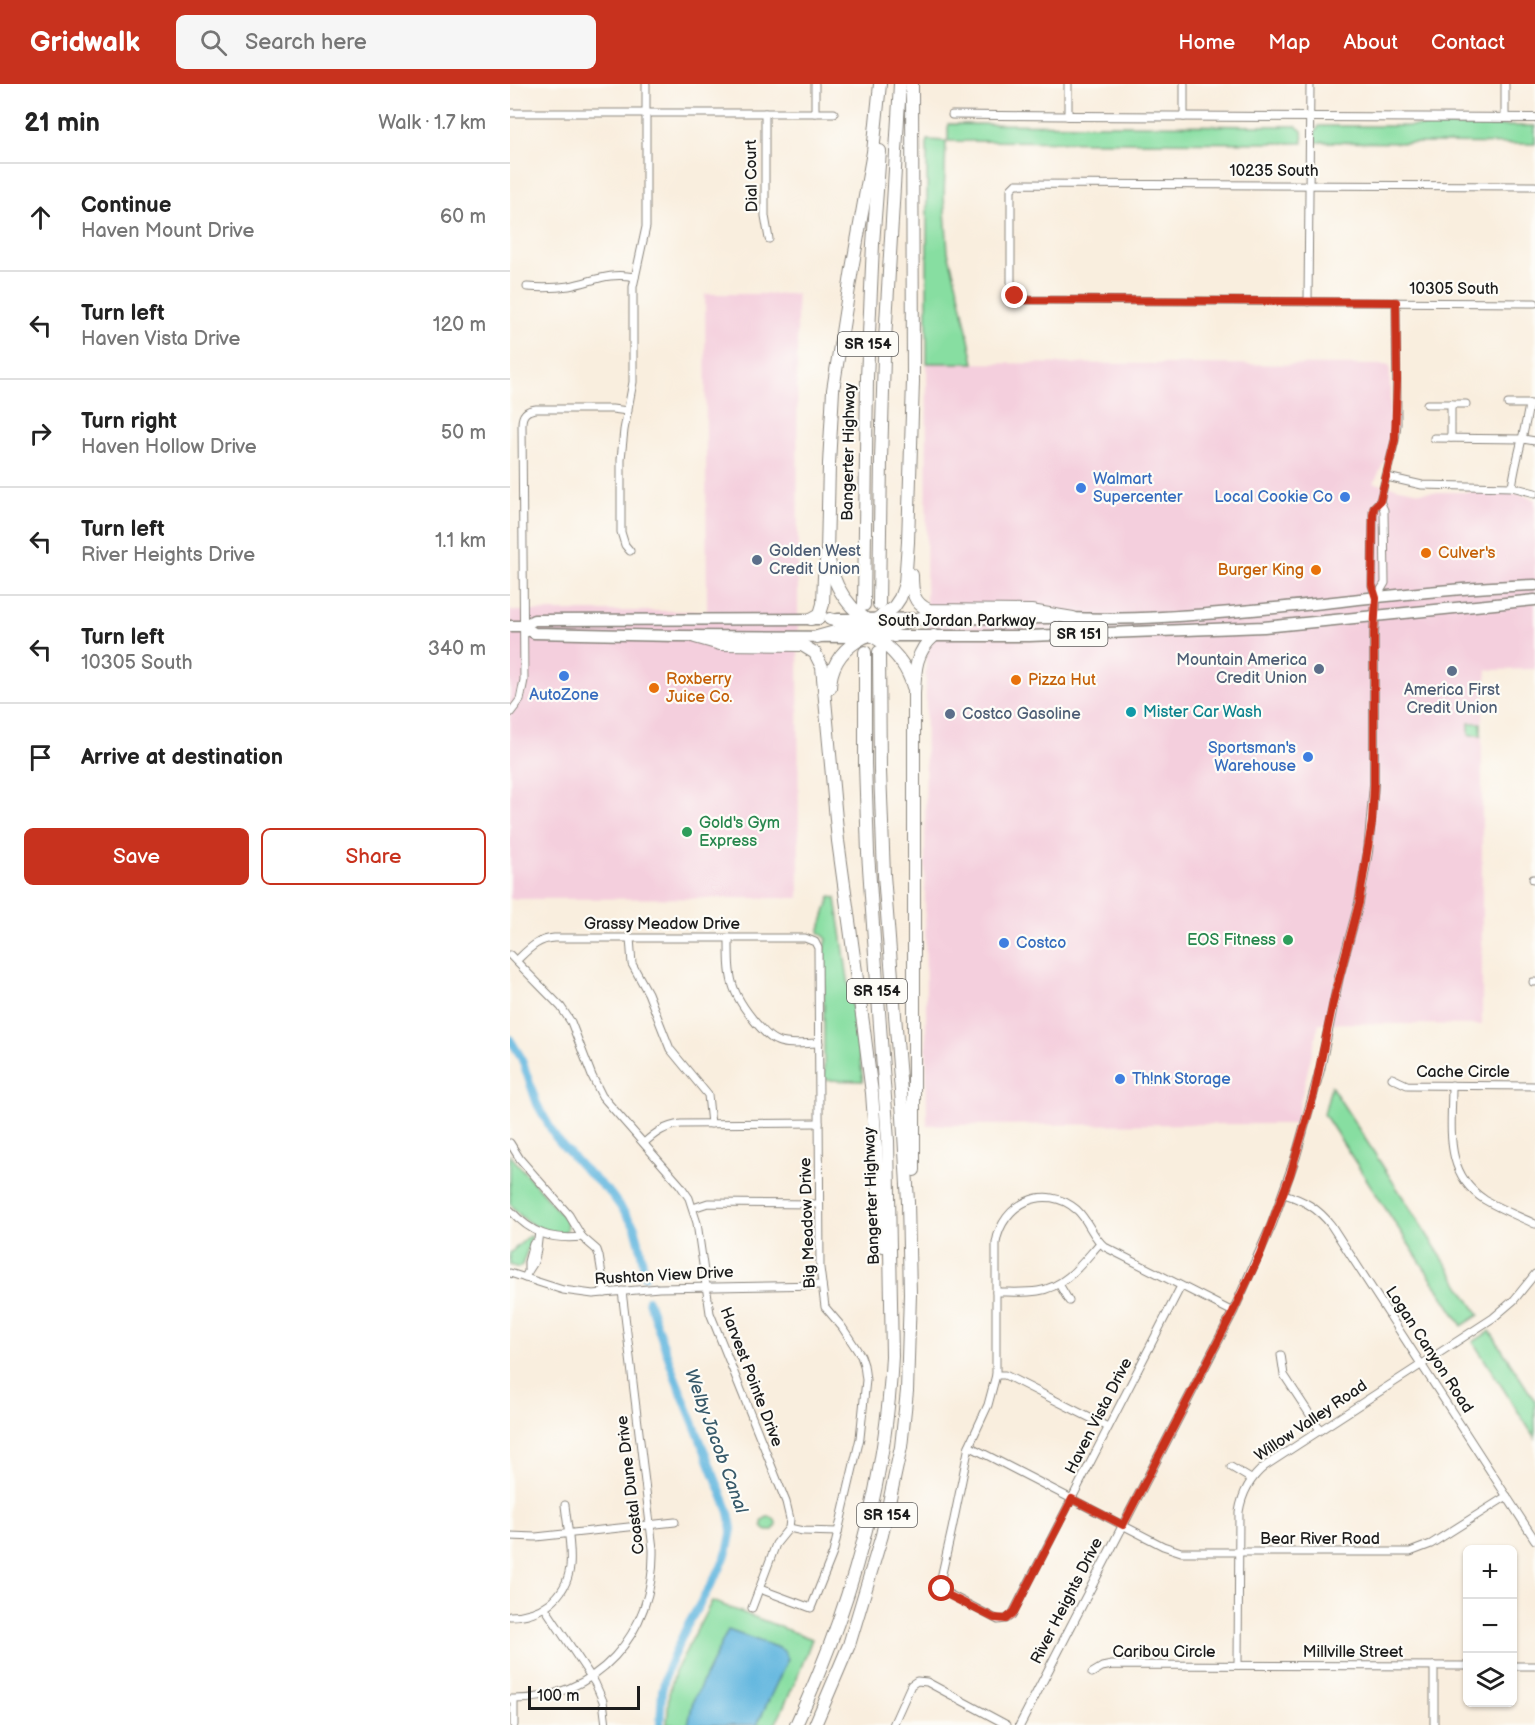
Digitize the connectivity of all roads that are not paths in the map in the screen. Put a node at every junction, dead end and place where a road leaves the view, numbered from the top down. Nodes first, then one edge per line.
1 (646, 84) edge
2 (815, 84) edge
3 (882, 84) edge
4 (900, 84) edge
5 (912, 84) edge
6 (1068, 84) edge
7 (1184, 84) edge
8 (1310, 84) edge
9 (1505, 84) edge
10 (834, 112) dead end
11 (510, 113) edge
12 (646, 113) junction
13 (765, 113) junction
14 (815, 113) junction
15 (952, 115) dead end
16 (1068, 116) junction
17 (1184, 117) junction
18 (1310, 117) junction
19 (1505, 118) junction
20 (1535, 118) edge
21 (1309, 185) junction
22 (1535, 186) edge
23 (769, 239) dead end
24 (634, 277) junction
25 (526, 288) dead end
26 (1015, 296) joint
27 (1308, 302) junction
28 (1396, 302) junction
29 (1535, 303) edge
30 (1427, 404) dead end
31 (1451, 404) junction
32 (1466, 404) dead end
33 (1508, 404) dead end
34 (1532, 404) edge
35 (628, 411) junction
36 (1434, 438) dead end
37 (1451, 438) junction
38 (1522, 439) junction
39 (1535, 441) edge
40 (1387, 477) junction
41 (1512, 487) junction
42 (1535, 493) edge
43 (1380, 501) junction
44 (908, 542) junction
45 (630, 550) dead end
46 (827, 553) junction
47 (1535, 585) edge
48 (1376, 598) junction
49 (1535, 600) edge
50 (879, 604) dead end
51 (864, 605) dead end
52 (1375, 616) junction
53 (811, 618) junction
54 (921, 618) joint
55 (1073, 618) junction
56 (830, 619) junction
57 (510, 626) edge
58 (523, 626) junction
59 (855, 626) junction
60 (872, 628) junction
61 (894, 636) joint
62 (934, 636) junction
63 (695, 637) junction
64 (817, 637) junction
65 (865, 652) dead end
66 (879, 652) dead end
67 (914, 694) junction
68 (510, 713) edge
69 (829, 729) junction
70 (630, 938) junction
71 (729, 938) junction
72 (814, 942) joint
73 (510, 955) edge
74 (516, 961) junction
75 (819, 1043) junction
76 (1392, 1078) dead end
77 (1452, 1085) junction
78 (1535, 1086) edge
79 (819, 1123) junction
80 (711, 1124) junction
81 (510, 1143) edge
82 (644, 1143) junction
83 (1284, 1194) junction
84 (819, 1203) junction
85 (693, 1208) junction
86 (510, 1210) edge
87 (1535, 1224) edge
88 (539, 1233) junction
89 (582, 1237) junction
90 (1100, 1243) junction
91 (510, 1273) edge
92 (1535, 1274) edge
93 (525, 1278) junction
94 (1059, 1284) junction
95 (822, 1285) junction
96 (706, 1286) junction
97 (1181, 1286) junction
98 (622, 1292) junction
99 (996, 1292) junction
100 (604, 1293) junction
101 (910, 1294) junction
102 (1068, 1301) dead end
103 (1233, 1312) junction
104 (892, 1331) junction
105 (1281, 1355) dead end
106 (1422, 1364) junction
107 (996, 1375) junction
108 (1108, 1427) junction
109 (1320, 1430) junction
110 (969, 1446) junction
111 (1232, 1467) dead end
112 (1251, 1479) junction
113 (1507, 1496) junction
114 (1072, 1499) junction
115 (565, 1505) dead end
116 (675, 1522) dead end
117 (650, 1524) junction
118 (1123, 1525) junction
119 (789, 1528) junction
120 (838, 1532) junction
121 (568, 1534) junction
122 (510, 1536) edge
123 (1535, 1540) edge
124 (1239, 1552) junction
125 (760, 1588) junction
126 (545, 1608) junction
127 (752, 1608) dead end
128 (510, 1616) edge
129 (1238, 1665) junction
130 (1434, 1666) junction
131 (1463, 1666) edge
132 (1517, 1666) edge
133 (1535, 1666) edge
134 (1092, 1673) dead end
135 (591, 1677) junction
136 (512, 1700) edge
137 (992, 1721) edge
138 (514, 1725) edge
139 (606, 1725) edge
140 (796, 1725) edge
141 (815, 1725) edge
142 (893, 1725) edge
143 (1007, 1725) edge
144 (1020, 1725) edge
145 (1434, 1725) edge

1 - 12 street
2 - 14 street
3 - 46 highway
3 - 51 highway, Bangerter Highway / SR 154
4 - 50 highway, Bangerter Highway / SR 154
5 - 44 highway
6 - 16 street
7 - 17 street
8 - 18 street
9 - 19 street
10 - 14 street
11 - 12 street
12 - 13 street
12 - 24 street
13 - 14 street
13 - 23 street, Dial Court
15 - 16 street
16 - 17 street
17 - 18 street
18 - 19 street
18 - 21 street
19 - 20 street
21 - 22 street, 10235 South
21 - 26 street, 10235 South
21 - 27 street
24 - 25 street
24 - 35 street
26 - 27 street, 10305 South
27 - 28 street, 10305 South
28 - 29 street, 10305 South
28 - 40 street, River Heights Drive
30 - 31 street
31 - 32 street
31 - 37 street
33 - 34 street
34 - 38 street
35 - 45 street
35 - 58 street
36 - 37 street
37 - 38 street
38 - 39 street
38 - 41 street
40 - 41 street
40 - 43 street, River Heights Drive
41 - 42 street
43 - 48 street, River Heights Drive
43 - 48 street, River Heights Drive
44 - 55 highway
44 - 60 highway
46 - 53 highway
46 - 60 highway
47 - 48 main road, South Jordan Parkway / SR 151
48 - 52 street, River Heights Drive
48 - 55 main road, South Jordan Parkway / SR 151
49 - 52 main road, South Jordan Parkway / SR 151
52 - 62 main road, South Jordan Parkway / SR 151
52 - 83 street, River Heights Drive
53 - 56 main road, South Jordan Parkway
53 - 58 main road, South Jordan Parkway
54 - 55 main road, South Jordan Parkway / SR 151
54 - 60 highway
56 - 59 highway
56 - 60 main road, South Jordan Parkway
57 - 58 main road, South Jordan Parkway
58 - 63 main road, South Jordan Parkway
58 - 68 street
59 - 60 highway
59 - 64 highway
60 - 61 highway
60 - 64 main road, South Jordan Parkway
60 - 67 highway
60 - 69 highway
61 - 62 main road, South Jordan Parkway / SR 151
62 - 67 highway
63 - 64 main road, South Jordan Parkway
63 - 69 highway
65 - 104 highway, Bangerter Highway / SR 154
66 - 101 highway, SR 154
67 - 101 highway
69 - 104 highway
70 - 71 street, Grassy Meadow Drive
70 - 74 street, Grassy Meadow Drive
70 - 80 street
71 - 72 street, Grassy Meadow Drive
71 - 75 street
72 - 75 street, Big Meadow Drive
73 - 74 street, Harvest Pointe Drive
74 - 82 street, Harvest Pointe Drive
75 - 79 street, Big Meadow Drive
76 - 77 street, Cache Circle
77 - 78 street, Cache Circle
77 - 87 street
79 - 80 street
79 - 84 street, Big Meadow Drive
80 - 82 street
81 - 89 street
82 - 85 street, Harvest Pointe Drive
83 - 103 street, River Heights Drive
83 - 106 street, Logan Canyon Road
84 - 85 street
84 - 95 street, Big Meadow Drive
85 - 96 street, Harvest Pointe Drive
86 - 88 street
88 - 89 street
88 - 93 street
89 - 100 street
90 - 94 street
90 - 97 street
90 - 99 street
91 - 93 street, Rushton View Drive
92 - 106 street, Willow Valley Road
93 - 100 street, Rushton View Drive
94 - 99 street
94 - 102 street
95 - 96 street, Rushton View Drive
95 - 120 street, Big Meadow Drive
96 - 98 street, Rushton View Drive
96 - 119 street, Harvest Pointe Drive
97 - 103 street
97 - 108 street, Haven Vista Drive
98 - 100 street, Rushton View Drive
98 - 117 street, Coastal Dune Drive
99 - 107 street
101 - 141 highway, SR 154
103 - 118 street, River Heights Drive
104 - 140 highway, Bangerter Highway / SR 154
105 - 109 street
106 - 109 street, Willow Valley Road
106 - 113 street, Logan Canyon Road
107 - 108 street
107 - 110 street
108 - 114 street, Haven Vista Drive
109 - 112 street, Willow Valley Road
110 - 114 street, Bear River Road
110 - 114 street, Haven Vista Drive
111 - 112 street
112 - 124 street, Willow Valley Road
113 - 123 street, Logan Canyon Road
113 - 124 street, Bear River Road
114 - 118 street, Bear River Road
115 - 121 street
116 - 117 street
117 - 121 street
117 - 135 street, Coastal Dune Drive
118 - 124 street, Bear River Road
118 - 144 street, River Heights Drive
119 - 120 street
119 - 125 street
120 - 125 street, Big Meadow Drive
121 - 122 street
121 - 126 street
124 - 129 street, Willow Valley Road
125 - 127 street
126 - 128 street
126 - 135 street
129 - 130 street, Millville Street
129 - 134 street, Caribou Circle
130 - 131 street, Millville Street
130 - 145 street
132 - 133 street
135 - 136 street, Coastal Dune Drive
135 - 139 street
136 - 138 street
137 - 142 street
137 - 143 street

